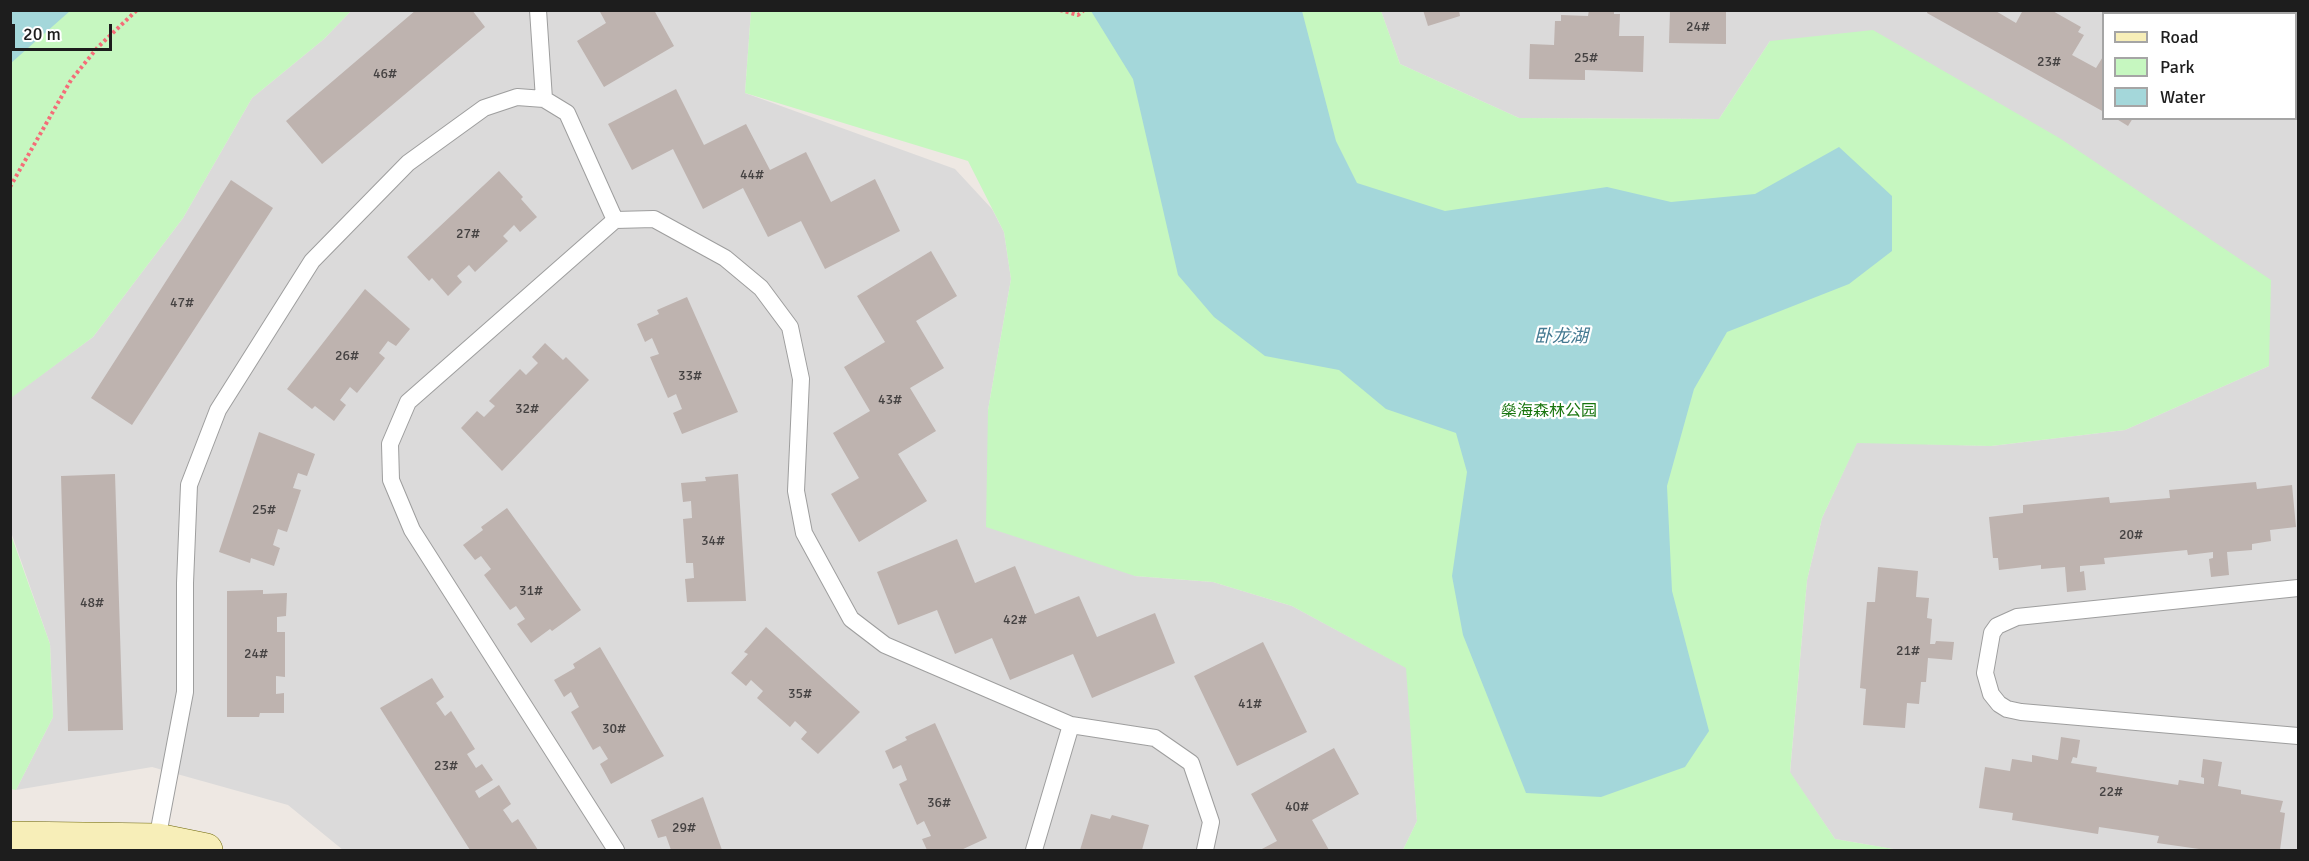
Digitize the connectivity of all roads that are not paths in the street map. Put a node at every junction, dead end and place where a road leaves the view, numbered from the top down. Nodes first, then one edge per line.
1 (538, 10) edge
2 (544, 99) junction
3 (615, 220) junction
4 (2298, 588) edge
5 (1071, 725) junction
6 (2298, 736) edge
7 (10, 838) edge
8 (157, 840) junction
9 (206, 850) edge
10 (616, 850) edge
11 (1034, 850) edge
12 (1205, 850) edge

1 - 2 lane
2 - 3 lane
2 - 8 lane
3 - 5 lane
3 - 10 lane
4 - 6 lane
5 - 11 lane
5 - 12 lane
7 - 8 street
8 - 9 street

